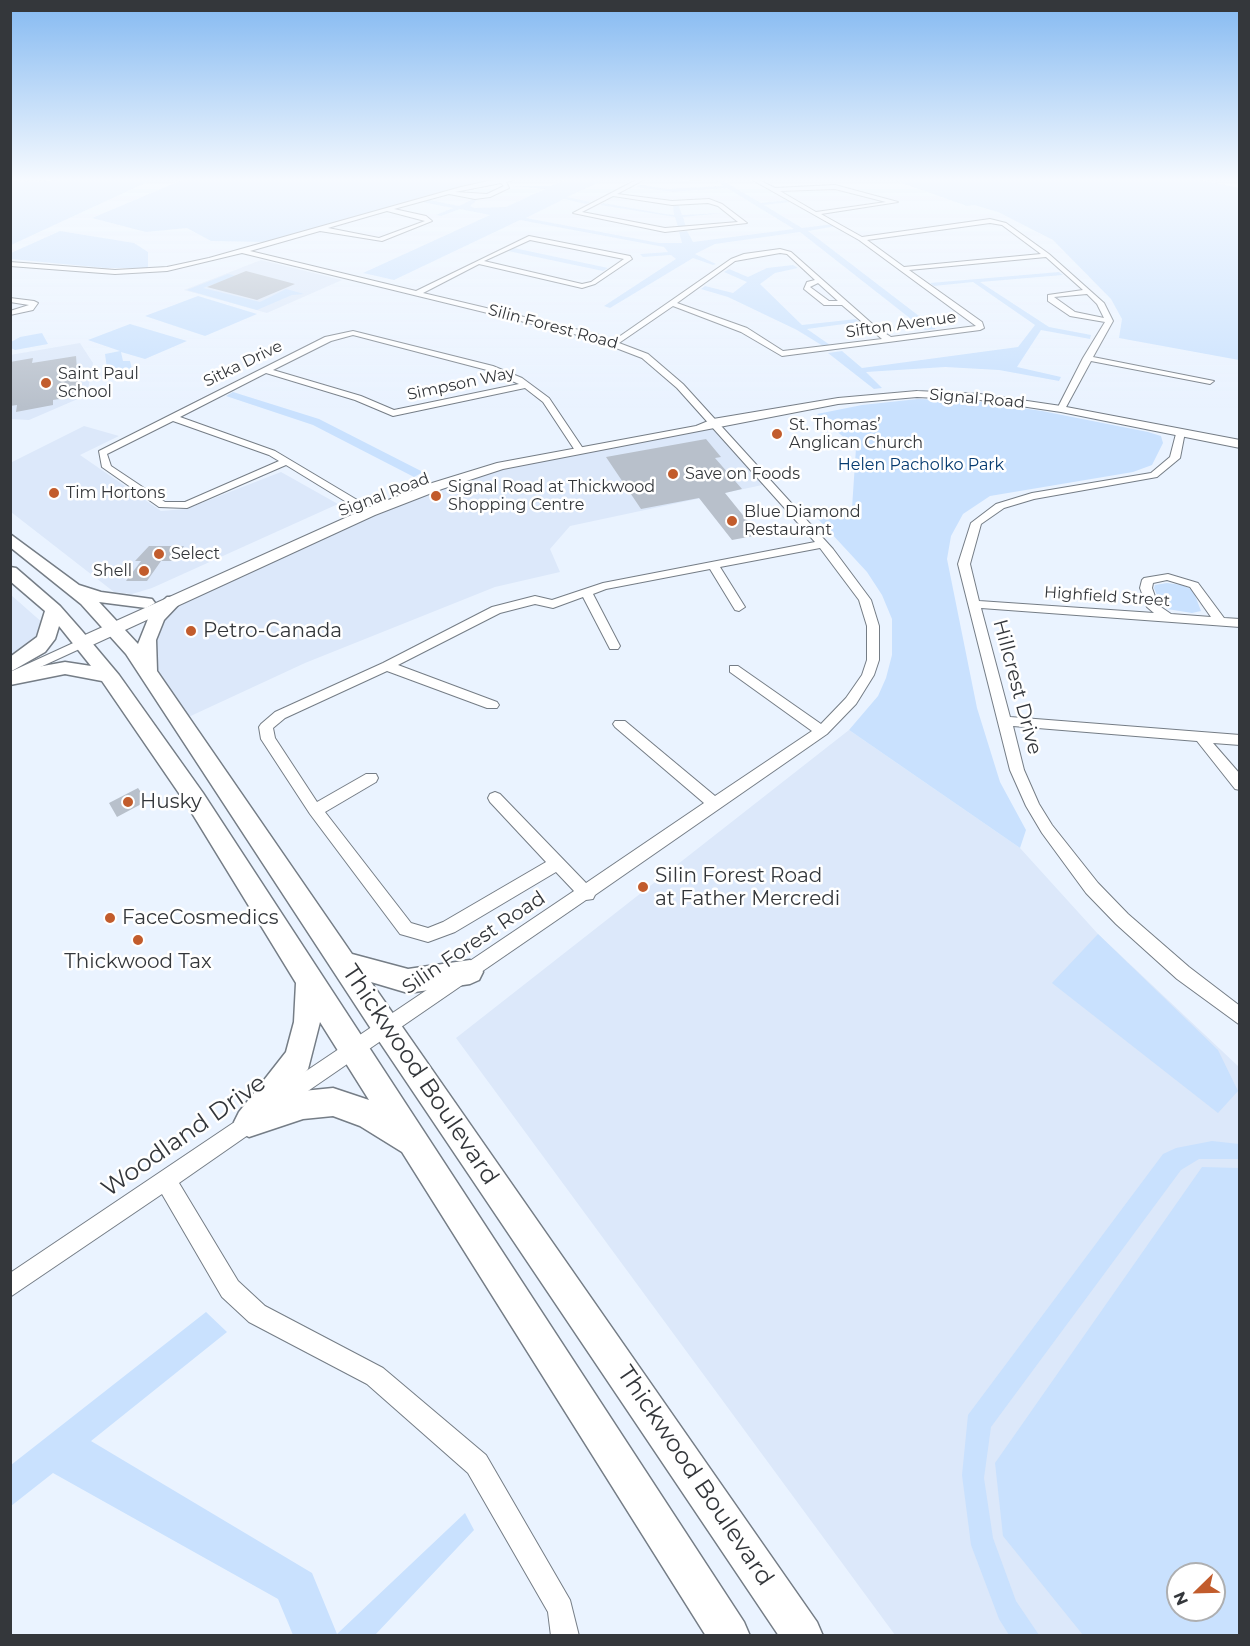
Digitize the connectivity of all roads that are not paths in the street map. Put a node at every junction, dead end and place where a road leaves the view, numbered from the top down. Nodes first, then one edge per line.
1 (225, 255) edge
2 (263, 255) edge
3 (493, 255) edge
4 (614, 255) edge
5 (754, 255) edge
6 (791, 255) edge
7 (883, 255) edge
8 (1047, 255) joint
9 (478, 262) junction
10 (10, 264) edge
11 (903, 269) junction
12 (820, 281) junction
13 (419, 292) junction
14 (1089, 292) junction
15 (10, 300) edge
16 (671, 303) junction
17 (844, 303) junction
18 (10, 313) edge
19 (1109, 321) junction
20 (888, 339) junction
21 (615, 343) junction
22 (1087, 358) junction
23 (264, 370) junction
24 (1210, 381) dead end
25 (528, 385) junction
26 (1061, 409) junction
27 (170, 417) junction
28 (713, 423) junction
29 (1180, 432) junction
30 (1239, 444) edge
31 (576, 446) junction
32 (285, 462) junction
33 (356, 503) junction
34 (370, 512) junction
35 (10, 539) edge
36 (823, 544) junction
37 (712, 564) junction
38 (10, 572) edge
39 (72, 588) junction
40 (586, 594) junction
41 (173, 601) junction
42 (146, 603) junction
43 (973, 604) junction
44 (739, 607) dead end
45 (54, 610) junction
46 (1167, 618) junction
47 (1221, 621) junction
48 (1239, 623) edge
49 (110, 624) junction
50 (80, 639) junction
51 (614, 646) dead end
52 (387, 666) junction
53 (10, 667) edge
54 (734, 669) dead end
55 (148, 672) junction
56 (107, 675) junction
57 (10, 678) edge
58 (492, 705) dead end
59 (1006, 721) junction
60 (620, 724) dead end
61 (822, 731) junction
62 (1201, 737) junction
63 (1239, 740) edge
64 (371, 778) dead end
65 (1239, 785) edge
66 (495, 798) dead end
67 (195, 799) junction
68 (716, 805) junction
69 (315, 810) junction
70 (243, 813) junction
71 (557, 863) junction
72 (587, 894) junction
73 (343, 963) junction
74 (470, 972) junction
75 (309, 981) junction
76 (1239, 1017) edge
77 (387, 1029) junction
78 (354, 1050) junction
79 (249, 1122) junction
80 (414, 1145) junction
81 (166, 1181) junction
82 (10, 1286) edge
83 (565, 1635) edge
84 (730, 1635) edge
85 (803, 1635) edge

1 - 10 street
2 - 13 street, Silin Forest Road
3 - 9 street
4 - 9 street
5 - 16 street
6 - 12 street
7 - 11 street, Sifton Avenue
8 - 11 street
8 - 14 street
9 - 13 street
11 - 20 street, Sifton Avenue
12 - 17 street
12 - 17 street
13 - 21 street, Silin Forest Road
14 - 19 street
14 - 19 street
15 - 18 street
16 - 20 street, Sifton Avenue
16 - 21 street
17 - 20 street
19 - 22 street
21 - 28 street, Silin Forest Road
22 - 24 street
22 - 26 street
23 - 25 street, Simpson Way
23 - 25 street, Sitka Drive
23 - 27 street, Sitka Drive
25 - 31 street, Sitka Drive
26 - 28 street, Signal Road
26 - 29 street, Signal Road
27 - 32 street
27 - 32 street, Sitka Drive
28 - 31 street, Signal Road
28 - 36 street, Silin Forest Road
29 - 30 street, Signal Road
29 - 43 street, Hillcrest Drive
31 - 33 street, Signal Road
31 - 34 street, Signal Road
32 - 33 street
33 - 34 street
33 - 42 street, Signal Road
34 - 41 street, Signal Road
35 - 39 main road, Thickwood Boulevard
36 - 37 street, Silin Forest Road
36 - 61 street, Silin Forest Road
37 - 40 street, Silin Forest Road
37 - 44 street
38 - 45 main road, Thickwood Boulevard
39 - 42 main road
39 - 49 main road, Thickwood Boulevard
40 - 51 street
40 - 52 street, Silin Forest Road
41 - 49 street, Signal Road
41 - 55 main road
42 - 49 street, Signal Road
43 - 46 street, Highfield Street
43 - 59 street, Hillcrest Drive
45 - 50 main road, Thickwood Boulevard
45 - 53 main road
46 - 47 street, Highfield Street
46 - 47 street
47 - 48 street, Highfield Street
49 - 50 street, Signal Road
49 - 55 main road, Thickwood Boulevard
50 - 53 street
50 - 56 main road, Thickwood Boulevard
50 - 57 street
52 - 58 street
52 - 69 street, Silin Forest Road
54 - 61 street
55 - 70 main road, Thickwood Boulevard
56 - 57 main road
56 - 67 main road, Thickwood Boulevard
59 - 62 street
59 - 76 street, Hillcrest Drive
60 - 68 street
61 - 68 street, Silin Forest Road
62 - 63 street
62 - 65 street
64 - 69 street
66 - 71 street
67 - 70 main road
67 - 75 main road, Thickwood Boulevard
68 - 72 street, Silin Forest Road
69 - 71 street, Silin Forest Road
70 - 73 main road, Thickwood Boulevard
71 - 72 street
72 - 74 street, Silin Forest Road
73 - 74 main road
73 - 77 main road, Thickwood Boulevard
74 - 77 street, Silin Forest Road
75 - 78 main road, Thickwood Boulevard
75 - 79 main road
77 - 78 street, Woodland Drive
77 - 85 main road, Thickwood Boulevard
78 - 79 street, Woodland Drive
78 - 80 main road, Thickwood Boulevard
79 - 80 main road
79 - 81 street, Woodland Drive
80 - 84 main road, Thickwood Boulevard
81 - 82 street, Woodland Drive
81 - 83 street

